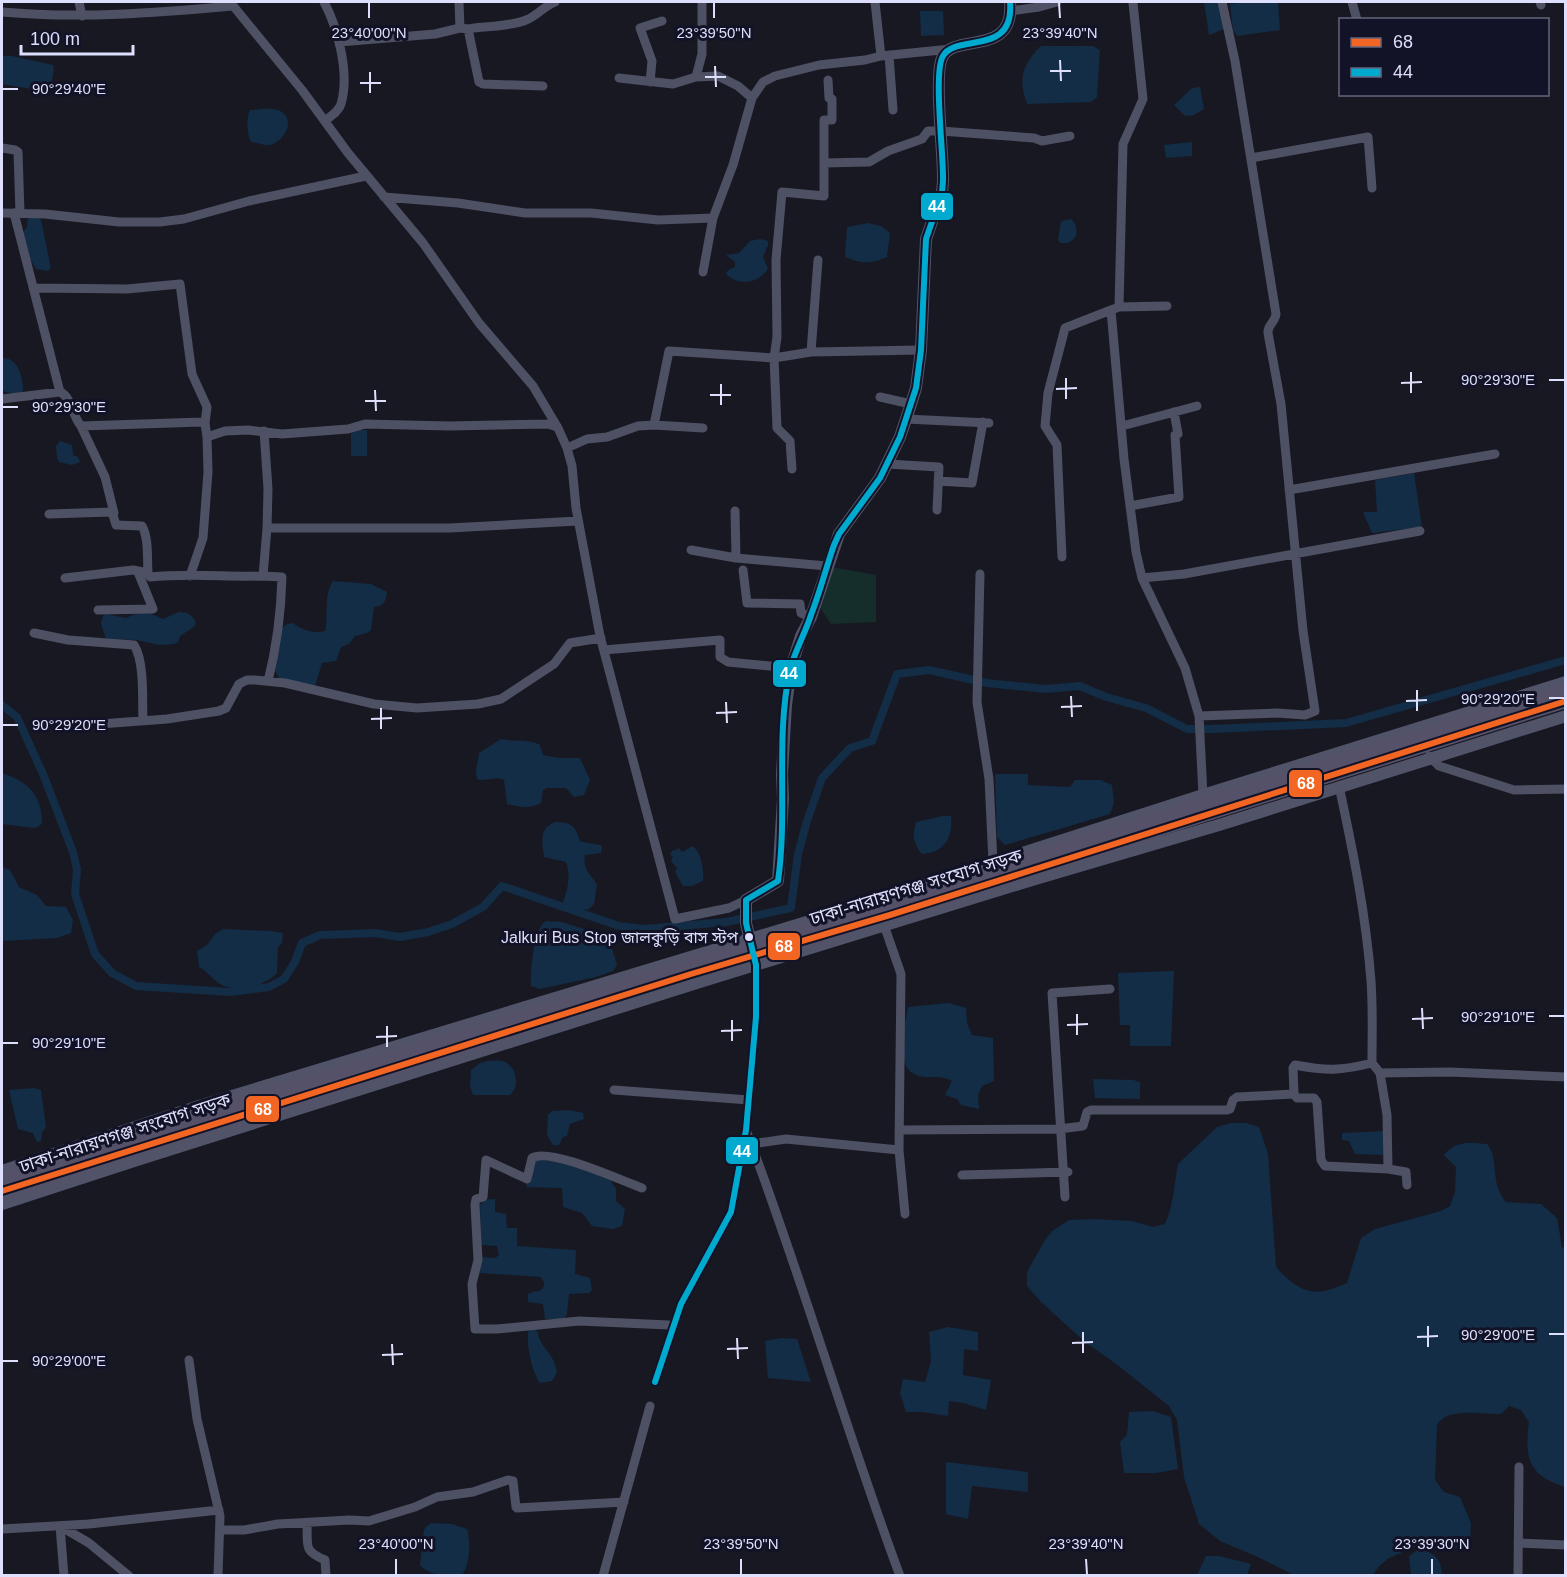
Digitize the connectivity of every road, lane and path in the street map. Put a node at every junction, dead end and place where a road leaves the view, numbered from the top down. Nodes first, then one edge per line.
1 (79, 2) edge
2 (324, 2) edge
3 (459, 2) edge
4 (555, 2) edge
5 (702, 2) edge
6 (874, 2) edge
7 (1057, 2) edge
8 (1133, 2) edge
9 (1222, 2) edge
10 (1352, 2) edge
11 (232, 4) edge
12 (1011, 6) edge
13 (2, 12) edge
14 (82, 16) junction
15 (1356, 18) edge
16 (662, 21) dead end
17 (464, 29) junction
18 (339, 42) junction
19 (951, 49) junction
20 (885, 55) junction
21 (696, 76) junction
22 (619, 78) dead end
23 (828, 80) dead end
24 (650, 82) junction
25 (543, 86) dead end
26 (752, 98) junction
27 (893, 110) dead end
28 (325, 121) junction
29 (941, 131) junction
30 (1070, 136) dead end
31 (2, 148) edge
32 (1251, 158) junction
33 (824, 163) junction
34 (366, 176) junction
35 (1372, 188) dead end
36 (384, 196) junction
37 (2, 213) edge
38 (17, 213) junction
39 (713, 218) junction
40 (818, 260) dead end
41 (703, 272) dead end
42 (35, 288) junction
43 (1167, 306) dead end
44 (1115, 308) junction
45 (921, 350) junction
46 (811, 352) junction
47 (774, 358) junction
48 (60, 392) junction
49 (879, 397) dead end
50 (2, 399) edge
51 (911, 404) junction
52 (1197, 406) dead end
53 (1174, 412) junction
54 (906, 419) junction
55 (205, 423) junction
56 (654, 424) junction
57 (81, 426) junction
58 (1122, 426) junction
59 (558, 428) junction
60 (703, 428) dead end
61 (264, 431) junction
62 (207, 436) junction
63 (567, 448) junction
64 (1496, 454) dead end
65 (887, 464) junction
66 (792, 469) dead end
67 (938, 481) junction
68 (1290, 490) junction
69 (1130, 506) junction
70 (937, 510) dead end
71 (735, 511) dead end
72 (114, 513) junction
73 (49, 514) dead end
74 (578, 521) junction
75 (267, 528) junction
76 (1420, 531) dead end
77 (691, 550) dead end
78 (1296, 554) junction
79 (1062, 557) dead end
80 (736, 558) junction
81 (827, 566) junction
82 (742, 570) dead end
83 (143, 573) junction
84 (980, 574) dead end
85 (190, 576) junction
86 (263, 576) junction
87 (65, 578) dead end
88 (1142, 578) junction
89 (98, 610) dead end
90 (811, 617) junction
91 (34, 633) dead end
92 (601, 638) junction
93 (604, 650) junction
94 (791, 668) junction
95 (268, 681) junction
96 (1566, 682) edge
97 (1566, 690) edge
98 (1566, 701) edge
99 (1199, 716) junction
100 (1566, 716) edge
101 (143, 721) junction
102 (100, 724) dead end
103 (1428, 752) junction
104 (1339, 786) junction
105 (1566, 789) edge
106 (1203, 795) junction
107 (1028, 866) junction
108 (994, 872) junction
109 (746, 904) junction
110 (885, 925) junction
111 (749, 939) junction
112 (756, 965) junction
113 (1110, 989) dead end
114 (485, 1034) junction
115 (1372, 1063) junction
116 (1380, 1073) junction
117 (1566, 1077) edge
118 (614, 1090) dead end
119 (1294, 1094) junction
120 (284, 1096) junction
121 (748, 1100) junction
122 (1059, 1129) junction
123 (746, 1130) junction
124 (899, 1130) junction
125 (751, 1144) junction
126 (88, 1147) junction
127 (899, 1150) junction
128 (1388, 1169) junction
129 (2, 1171) edge
130 (1066, 1172) junction
131 (962, 1174) dead end
132 (2, 1180) edge
133 (53, 1181) junction
134 (1407, 1185) dead end
135 (642, 1188) dead end
136 (2, 1191) edge
137 (1065, 1197) dead end
138 (2, 1204) edge
139 (905, 1214) dead end
140 (669, 1325) dead end
141 (189, 1360) dead end
142 (655, 1382) dead end
143 (651, 1406) dead end
144 (1519, 1467) dead end
145 (624, 1502) junction
146 (219, 1510) junction
147 (307, 1524) junction
148 (60, 1526) junction
149 (2, 1529) edge
150 (220, 1530) junction
151 (1518, 1543) junction
152 (1566, 1545) edge
153 (64, 1575) edge
154 (129, 1575) edge
155 (218, 1575) edge
156 (326, 1575) edge
157 (603, 1575) edge
158 (900, 1575) edge
159 (1518, 1575) edge

1 - 14 street
2 - 18 street
3 - 17 street
4 - 17 street
5 - 21 street
6 - 20 street
7 - 12 street
8 - 44 street
9 - 32 street
10 - 15 street
11 - 14 street
11 - 28 street
12 - 19 street
13 - 14 street
16 - 24 street
17 - 18 street
17 - 25 street
18 - 28 street
19 - 20 street
19 - 29 street
20 - 26 street
20 - 27 street
21 - 24 street
21 - 26 street
22 - 24 street
23 - 33 street
26 - 39 street
28 - 34 street
29 - 30 street
29 - 33 street
29 - 45 street
31 - 38 street
32 - 35 street
32 - 68 street
33 - 47 street
34 - 36 street
34 - 38 street
36 - 39 street
36 - 59 street
37 - 38 street
38 - 42 street
39 - 41 street
40 - 46 street
42 - 48 street
42 - 55 street
43 - 44 street
44 - 58 street
44 - 79 street
45 - 46 street
45 - 51 street
46 - 47 street
47 - 56 street
47 - 66 street
48 - 50 street
48 - 57 street
49 - 51 street
51 - 54 street
52 - 53 street
53 - 58 street
53 - 69 street
54 - 65 street
54 - 67 street
55 - 57 street
55 - 62 street
56 - 60 street
56 - 63 street
57 - 72 street
58 - 69 street
59 - 61 street
59 - 63 street
61 - 62 street
61 - 75 street
62 - 85 street
63 - 74 street
64 - 68 street
65 - 67 street
65 - 81 street
67 - 70 street
68 - 78 street
69 - 88 street
71 - 80 street
72 - 73 street
72 - 83 street
74 - 75 street
74 - 92 street
75 - 86 street
76 - 78 street
77 - 80 street
78 - 88 street
78 - 99 street
80 - 81 street
81 - 90 street
82 - 90 street
83 - 85 street
83 - 87 street
83 - 89 street
84 - 108 street
85 - 86 street
86 - 95 street
88 - 99 street
90 - 94 street
91 - 101 street
92 - 93 street
92 - 95 street
93 - 94 street
93 - 109 street
94 - 109 street
95 - 101 street
96 - 106 street
97 - 107 main road, ঢাকা-নারায়ণগঞ্জ সংযোগ সড়ক
98 - 103 main road, ঢাকা-নারায়ণগঞ্জ সংযোগ সড়ক
99 - 106 street
100 - 103 street
101 - 102 street
103 - 104 street
103 - 105 street
103 - 107 main road, ঢাকা-নারায়ণগঞ্জ সংযোগ সড়ক
104 - 107 street
104 - 115 street
106 - 107 street
107 - 108 main road, ঢাকা-নারায়ণগঞ্জ সংযোগ সড়ক
107 - 110 street
108 - 111 street
108 - 114 main road, ঢাকা-নারায়ণগঞ্জ সংযোগ সড়ক, bridge
109 - 111 street
110 - 112 street
110 - 124 street
111 - 112 street
111 - 114 street
112 - 114 street
112 - 121 street
113 - 122 street
114 - 120 main road, ঢাকা-নারায়ণগঞ্জ সংযোগ সড়ক
114 - 120 street
115 - 116 street
115 - 119 street
116 - 117 street
116 - 128 street
118 - 121 street
119 - 122 street
119 - 128 street
120 - 126 main road, ঢাকা-নারায়ণগঞ্জ সংযোগ সড়ক
120 - 133 main road, ঢাকা-নারায়ণগঞ্জ সংযোগ সড়ক
121 - 123 street
122 - 124 street
122 - 130 street
123 - 125 street
123 - 142 street
124 - 127 street
125 - 127 street
125 - 158 street
126 - 129 street
126 - 132 main road, ঢাকা-নারায়ণগঞ্জ সংযোগ সড়ক
127 - 139 street
128 - 134 street
130 - 131 street
130 - 137 street
133 - 136 main road, ঢাকা-নারায়ণগঞ্জ সংযোগ সড়ক
133 - 138 street
135 - 140 street
141 - 146 street
143 - 145 street
144 - 151 street
145 - 147 street
145 - 157 street
146 - 148 street
146 - 150 street
147 - 150 street
147 - 156 street
148 - 149 street
148 - 153 street
148 - 154 street
150 - 155 street
151 - 152 street
151 - 159 street

